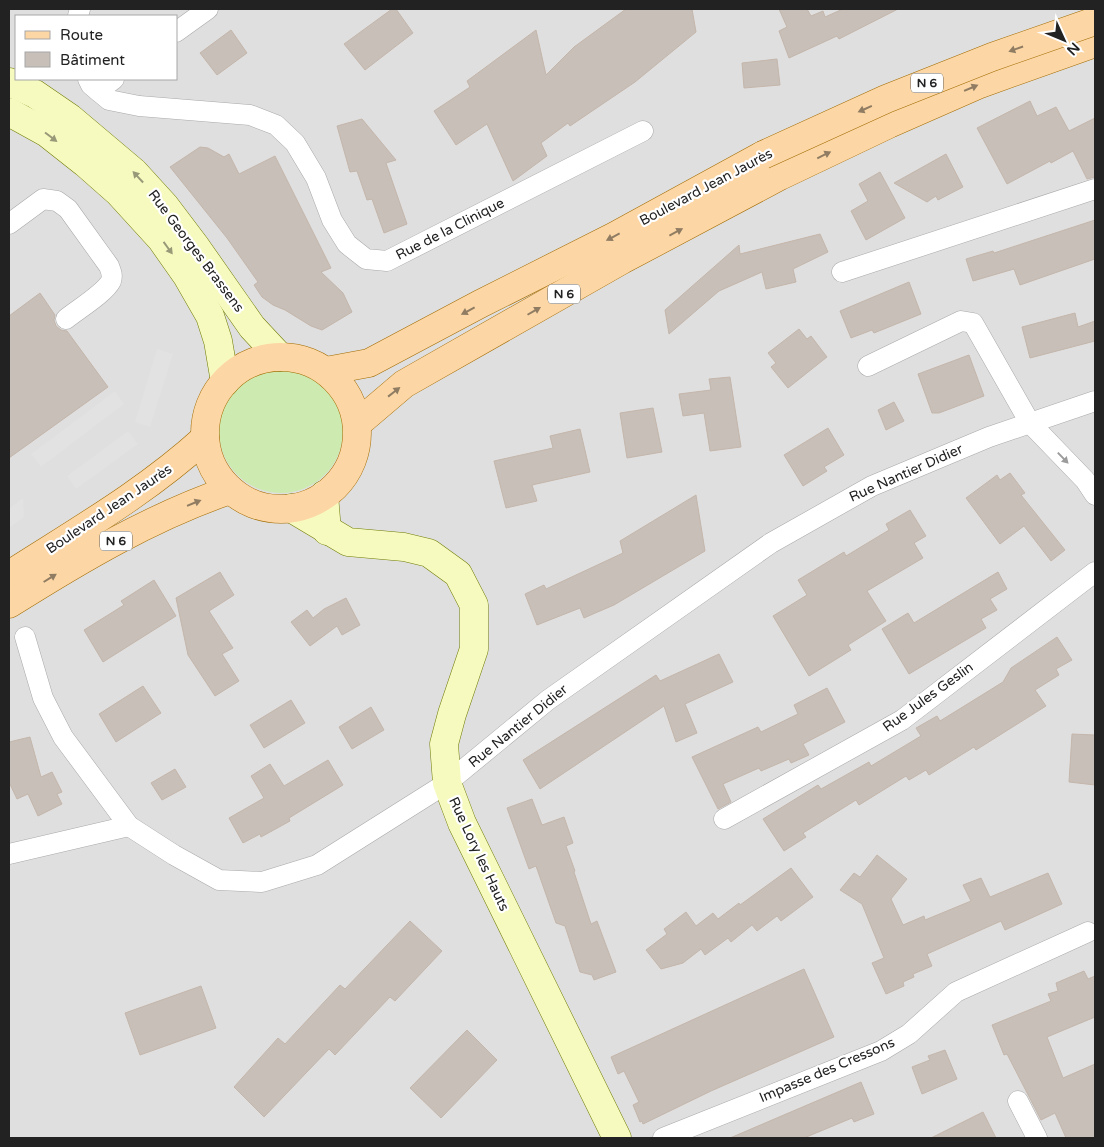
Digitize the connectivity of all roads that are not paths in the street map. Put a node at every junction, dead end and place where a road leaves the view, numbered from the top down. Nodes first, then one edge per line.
1 (208, 9) edge
2 (1082, 9) edge
3 (1095, 22) edge
4 (178, 31) edge
5 (1095, 38) edge
6 (1095, 43) edge
7 (110, 80) edge
8 (9, 82) edge
9 (93, 85) edge
10 (9, 112) edge
11 (643, 132) dead end
12 (1095, 189) edge
13 (9, 224) edge
14 (842, 272) dead end
15 (66, 319) dead end
16 (280, 357) junction
17 (868, 366) dead end
18 (326, 371) junction
19 (225, 382) junction
20 (1095, 401) edge
21 (1030, 423) junction
22 (357, 424) junction
23 (206, 438) junction
24 (230, 490) junction
25 (324, 495) junction
26 (1095, 495) edge
27 (291, 508) junction
28 (328, 531) junction
29 (1095, 572) edge
30 (9, 574) edge
31 (9, 604) edge
32 (25, 637) dead end
33 (447, 783) junction
34 (724, 819) dead end
35 (129, 826) junction
36 (9, 854) edge
37 (1088, 932) dead end
38 (1018, 1101) dead end
39 (617, 1138) edge
40 (662, 1138) edge
41 (1037, 1138) edge

1 - 4 street
2 - 5 street
3 -> 18 main road, Boulevard Jean Jaurès / N 6, bridge
22 -> 6 main road, Boulevard Jean Jaurès / N 6
7 - 9 street
16 -> 8 street, Rue Georges Brassens
9 - 11 street, Rue de la Clinique
10 -> 19 street
12 - 14 street
13 - 15 street
16 - 18 main road
16 - 19 main road
17 - 21 street
18 - 22 main road
19 - 23 main road
20 - 21 street, Rue Nantier Didier
21 -> 26 street
21 - 33 street, Rue Nantier Didier
22 - 25 main road
23 - 24 main road
23 - 30 main road, Boulevard Jean Jaurès / N 6
24 - 27 main road
31 -> 24 main road, Boulevard Jean Jaurès / N 6
25 - 27 main road
25 - 28 street
27 - 28 street, Rue Lory les Hauts
28 - 33 street, Rue Lory les Hauts
29 - 34 street, Rue Jules Geslin
32 - 35 street, Rue Nantier Didier
33 - 35 street, Rue Nantier Didier
33 - 39 street, Rue Lory les Hauts
35 - 36 street
37 - 40 street, Impasse des Cressons
38 - 41 street

